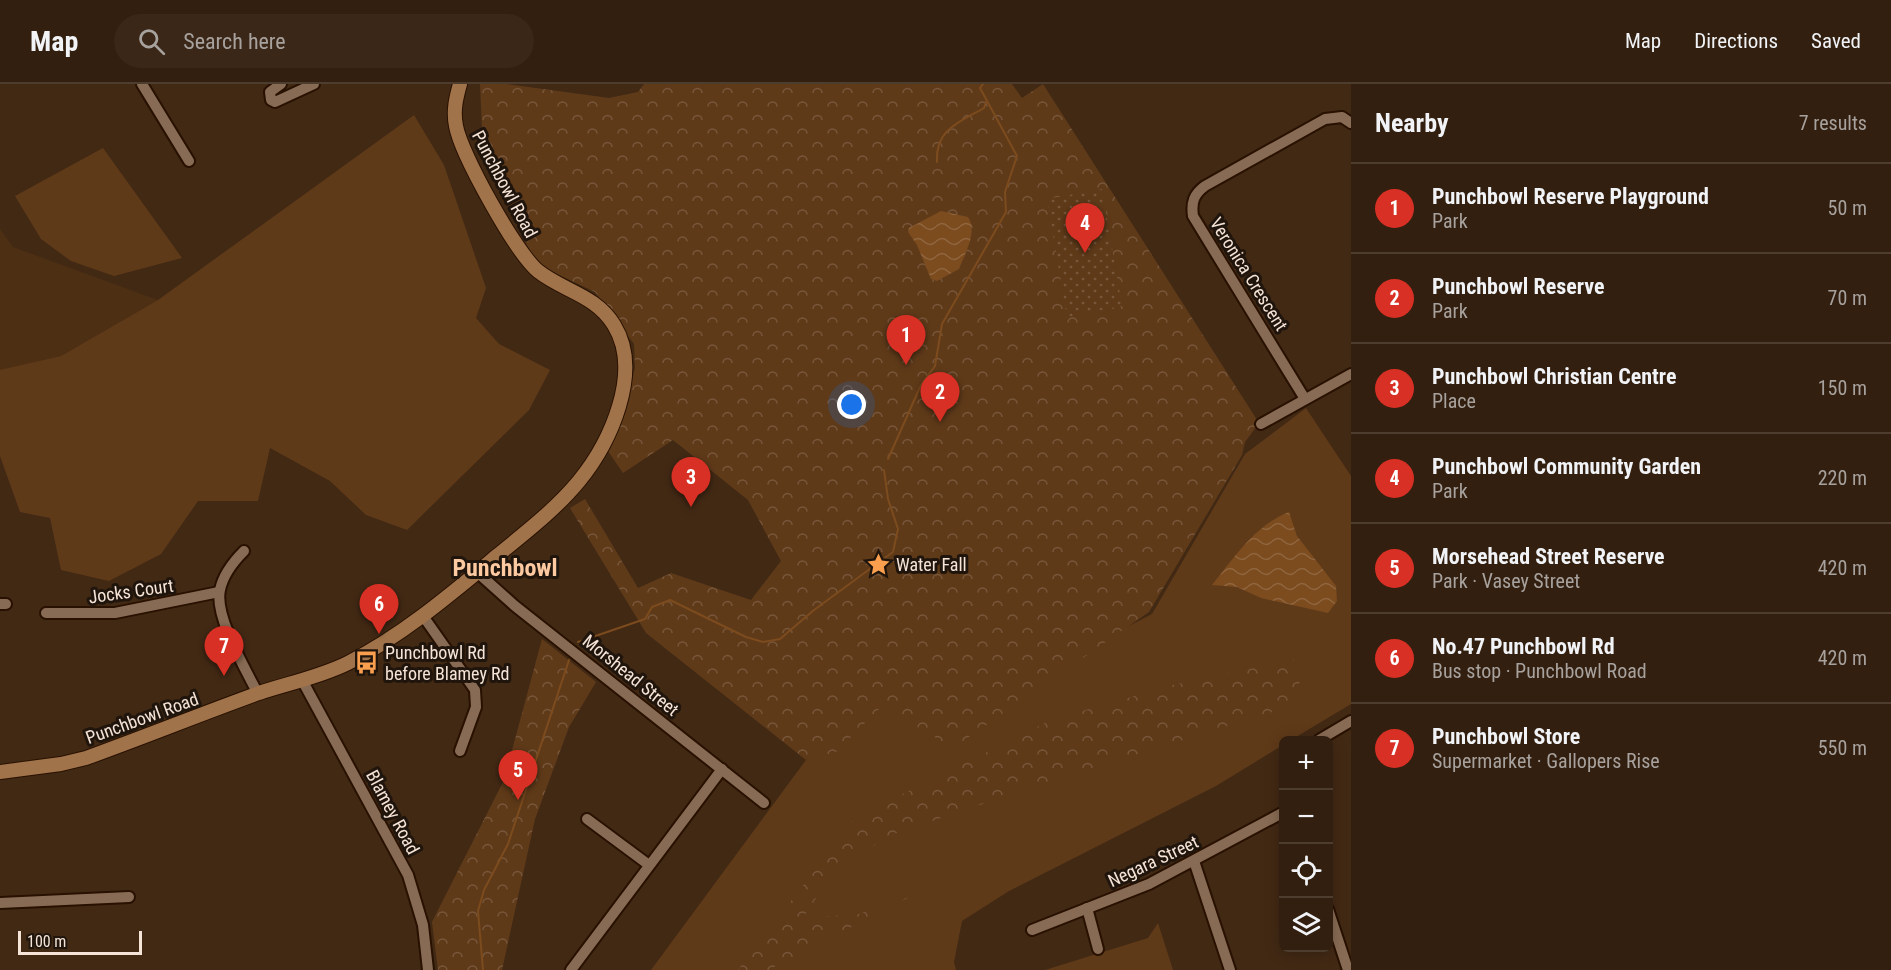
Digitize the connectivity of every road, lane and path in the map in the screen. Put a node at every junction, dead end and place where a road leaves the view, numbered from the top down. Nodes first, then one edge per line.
1 (142, 84) edge
2 (281, 84) edge
3 (314, 84) edge
4 (460, 84) edge
5 (1351, 123) edge
6 (189, 161) dead end
7 (1351, 374) edge
8 (1305, 399) junction
9 (1261, 424) dead end
10 (244, 551) dead end
11 (477, 572) junction
12 (219, 592) junction
13 (46, 613) dead end
14 (423, 616) junction
15 (302, 680) junction
16 (258, 694) junction
17 (1351, 721) edge
18 (1327, 736) edge
19 (460, 751) dead end
20 (722, 769) junction
21 (0, 772) edge
22 (764, 803) dead end
23 (1279, 815) edge
24 (587, 819) dead end
25 (1194, 861) junction
26 (649, 865) junction
27 (129, 897) dead end
28 (0, 903) edge
29 (1086, 908) junction
30 (1333, 922) edge
31 (1032, 930) dead end
32 (1098, 949) dead end
33 (428, 970) edge
34 (571, 970) edge
35 (1230, 970) edge
36 (1348, 970) edge

1 - 6 street
2 - 3 street
4 - 11 street, Punchbowl Road
5 - 8 street, Veronica Crescent
7 - 8 street
8 - 9 street
10 - 12 street
11 - 14 street, Punchbowl Road
11 - 20 street, Morshead Street
12 - 13 street, Jocks Court
12 - 16 street
14 - 15 street, Punchbowl Road
14 - 19 street
15 - 16 street, Punchbowl Road
15 - 33 street, Blamey Road
16 - 21 street, Punchbowl Road
17 - 18 street
20 - 22 street, Morshead Street
20 - 26 street
23 - 25 street, Negara Street
24 - 26 street
25 - 29 street, Negara Street
25 - 35 street
26 - 34 street
27 - 28 street
29 - 31 street, Negara Street
29 - 32 street
30 - 36 street

